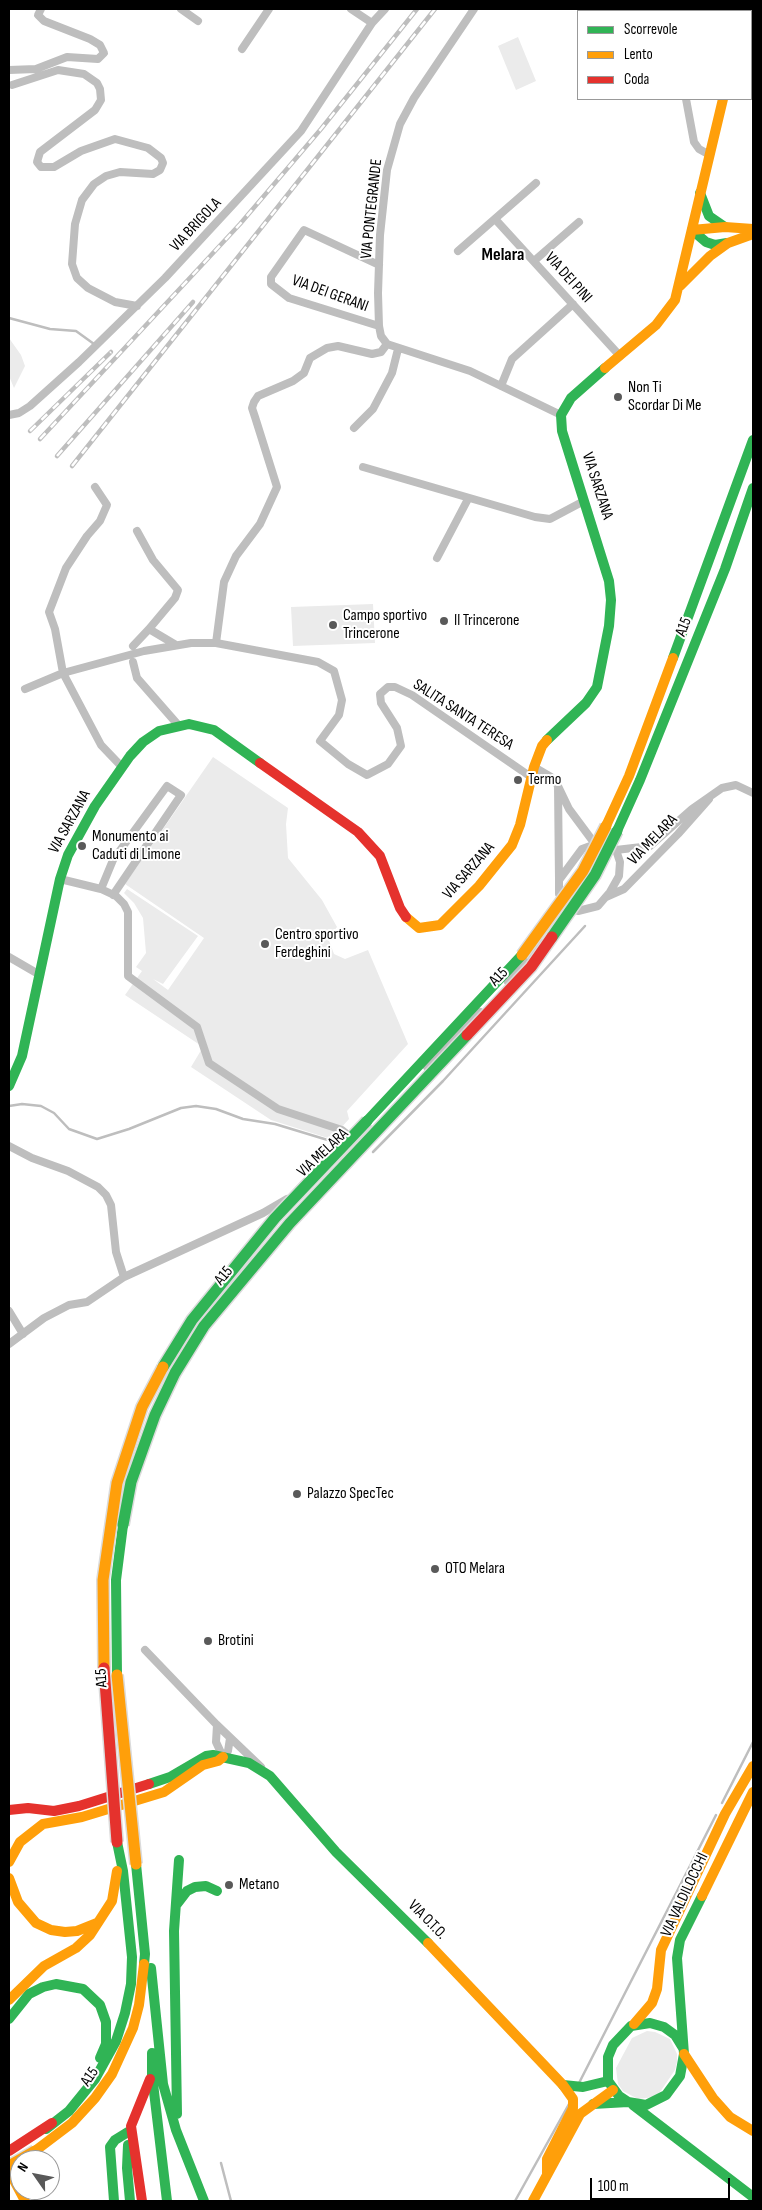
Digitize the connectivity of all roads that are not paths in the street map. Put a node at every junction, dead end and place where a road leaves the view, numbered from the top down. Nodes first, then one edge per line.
1 (41, 9) edge
2 (181, 9) edge
3 (270, 9) edge
4 (351, 9) edge
5 (385, 9) edge
6 (474, 9) edge
7 (198, 22) dead end
8 (372, 23) junction
9 (242, 49) dead end
10 (9, 70) edge
11 (12, 86) dead end
12 (686, 100) edge
13 (723, 100) edge
14 (708, 154) junction
15 (536, 183) dead end
16 (700, 193) junction
17 (495, 219) junction
18 (579, 222) dead end
19 (725, 227) junction
20 (753, 229) edge
21 (692, 230) junction
22 (753, 234) edge
23 (728, 243) junction
24 (458, 251) dead end
25 (534, 261) junction
26 (379, 265) junction
27 (680, 286) junction
28 (573, 304) junction
29 (137, 306) junction
30 (379, 326) junction
31 (387, 344) junction
32 (398, 349) junction
33 (620, 356) junction
34 (502, 386) junction
35 (9, 415) edge
36 (561, 415) junction
37 (354, 428) dead end
38 (753, 440) edge
39 (363, 468) dead end
40 (95, 487) dead end
41 (753, 488) edge
42 (468, 499) junction
43 (584, 501) junction
44 (753, 511) edge
45 (137, 531) dead end
46 (437, 558) dead end
47 (725, 569) junction
48 (149, 629) junction
49 (216, 643) junction
50 (176, 645) junction
51 (132, 646) dead end
52 (133, 662) dead end
53 (63, 673) junction
54 (25, 690) dead end
55 (179, 726) junction
56 (122, 767) junction
57 (532, 772) junction
58 (558, 784) junction
59 (742, 787) junction
60 (753, 789) edge
61 (715, 792) junction
62 (753, 793) edge
63 (611, 828) junction
64 (595, 844) junction
65 (616, 850) junction
66 (60, 880) junction
67 (559, 880) junction
68 (101, 889) junction
69 (113, 894) junction
70 (559, 894) junction
71 (604, 898) junction
72 (578, 911) junction
73 (547, 934) junction
74 (9, 957) edge
75 (40, 975) junction
76 (9, 1086) edge
77 (356, 1141) junction
78 (9, 1146) edge
79 (124, 1277) junction
80 (9, 1311) edge
81 (23, 1334) junction
82 (9, 1344) edge
83 (145, 1650) dead end
84 (217, 1726) junction
85 (230, 1738) junction
86 (216, 1742) junction
87 (206, 1756) junction
88 (223, 1758) junction
89 (753, 1766) edge
90 (270, 1776) junction
91 (753, 1792) edge
92 (9, 1810) edge
93 (9, 1843) edge
94 (10, 1860) edge
95 (179, 1860) dead end
96 (120, 1872) junction
97 (9, 1878) edge
98 (217, 1891) dead end
99 (177, 1904) junction
100 (143, 1913) junction
101 (100, 1921) junction
102 (65, 1932) junction
103 (48, 1935) dead end
104 (9, 2000) edge
105 (154, 2007) junction
106 (9, 2019) edge
107 (632, 2026) junction
108 (684, 2051) junction
109 (152, 2075) junction
110 (563, 2085) junction
111 (610, 2086) junction
112 (592, 2104) junction
113 (630, 2104) junction
114 (131, 2125) junction
115 (46, 2129) junction
116 (753, 2132) edge
117 (9, 2151) edge
118 (184, 2152) junction
119 (9, 2166) edge
120 (9, 2171) edge
121 (547, 2175) junction
122 (753, 2197) edge
123 (25, 2201) edge
124 (114, 2201) edge
125 (123, 2201) edge
126 (130, 2201) edge
127 (142, 2201) edge
128 (148, 2201) edge
129 (167, 2201) edge
130 (204, 2201) edge
131 (533, 2201) edge

1 - 10 street
2 - 7 street
3 - 9 street
4 - 8 street
5 - 8 street, VIA BRIGOLA
6 - 26 street, VIA PONTEGRANDE
8 - 29 street, VIA BRIGOLA
11 - 29 street
12 - 14 street
13 - 14 main road
14 - 16 main road
15 - 17 street
16 - 19 main road
16 - 21 main road
17 - 24 street
17 - 25 street, VIA DEI PINI
18 - 25 street
19 - 20 main road
19 - 21 main road
21 - 23 main road
21 - 27 main road
22 - 23 main road
23 - 27 main road
25 - 28 street, VIA DEI PINI
26 - 30 street, VIA PONTEGRANDE
26 - 30 street, VIA DEI GERANI
27 - 33 main road
28 - 33 street, VIA DEI PINI
28 - 34 street
29 - 35 street, VIA BRIGOLA
30 - 31 street, VIA PONTEGRANDE
31 - 32 street
31 - 49 street
32 - 34 street
32 - 37 street
33 - 36 main road
34 - 36 street
36 - 43 main road, VIA SARZANA
38 - 63 main road, A15 / A15
39 - 42 street
40 - 53 street
41 - 47 main road, A15
42 - 43 street
42 - 46 street
43 - 57 main road, VIA SARZANA
44 - 47 main road
45 - 48 street
47 - 63 main road, A15 / A15
48 - 50 street
48 - 51 street
49 - 50 street
49 - 57 street, SALITA SANTA TERESA
50 - 53 street
52 - 55 street
53 - 54 street
53 - 56 street
55 - 56 main road, VIA SARZANA
55 - 57 main road, VIA SARZANA
56 - 66 main road, VIA SARZANA
57 - 58 street
58 - 64 street
58 - 67 street
59 - 60 street, VIA MELARA
59 - 61 street, VIA MELARA
59 - 62 street
61 - 65 street, VIA MELARA
61 - 71 street, VIA MELARA
63 - 96 main road, A15 / A15, bridge
63 - 100 main road, A15 / A15, bridge
64 - 65 street
64 - 67 street
65 - 71 street
66 - 68 street
66 - 75 main road, VIA SARZANA
67 - 70 street
68 - 69 street
68 - 69 street
69 - 77 street
70 - 72 street
70 - 73 street, VIA MELARA
71 - 72 street
72 - 73 street, VIA MELARA
73 - 77 street, VIA MELARA
74 - 75 street
75 - 76 main road, VIA SARZANA
77 - 79 street, VIA MELARA
78 - 79 street
79 - 81 street, VIA MELARA
80 - 81 street
81 - 82 street, VIA MELARA
83 - 84 street, VIA O.T.O.
84 - 85 street, VIA O.T.O.
84 - 86 street
85 - 88 street
85 - 90 street, VIA O.T.O.
86 - 87 street
86 - 88 street
87 - 88 main road, VIA O.T.O.
87 - 92 main road
88 - 90 main road, VIA O.T.O.
88 - 94 main road
89 - 107 main road, VIA VALDILOCCHI
90 - 110 main road, VIA O.T.O.
91 - 108 main road, VIA VALDILOCCHI
93 - 94 main road
95 - 99 main road
96 - 101 main road
96 - 115 main road, A15 / A15
97 - 102 main road
98 - 99 main road
99 - 118 main road
100 - 105 main road
100 - 119 main road, A15 / A15, bridge
101 - 102 main road
101 - 104 main road
102 - 103 main road
105 - 109 main road
105 - 118 main road
106 - 115 main road
107 - 108 main road
107 - 111 main road
108 - 113 main road
108 - 116 main road
109 - 114 main road
109 - 129 main road
110 - 111 main road
110 - 121 main road, VIA O.T.O.
111 - 112 main road
111 - 113 main road
112 - 113 main road
112 - 121 main road
113 - 122 main road
114 - 124 main road
114 - 125 main road
114 - 126 main road
114 - 127 main road
114 - 128 main road
115 - 117 main road, A15
118 - 130 main road
120 - 123 main road
121 - 131 main road

